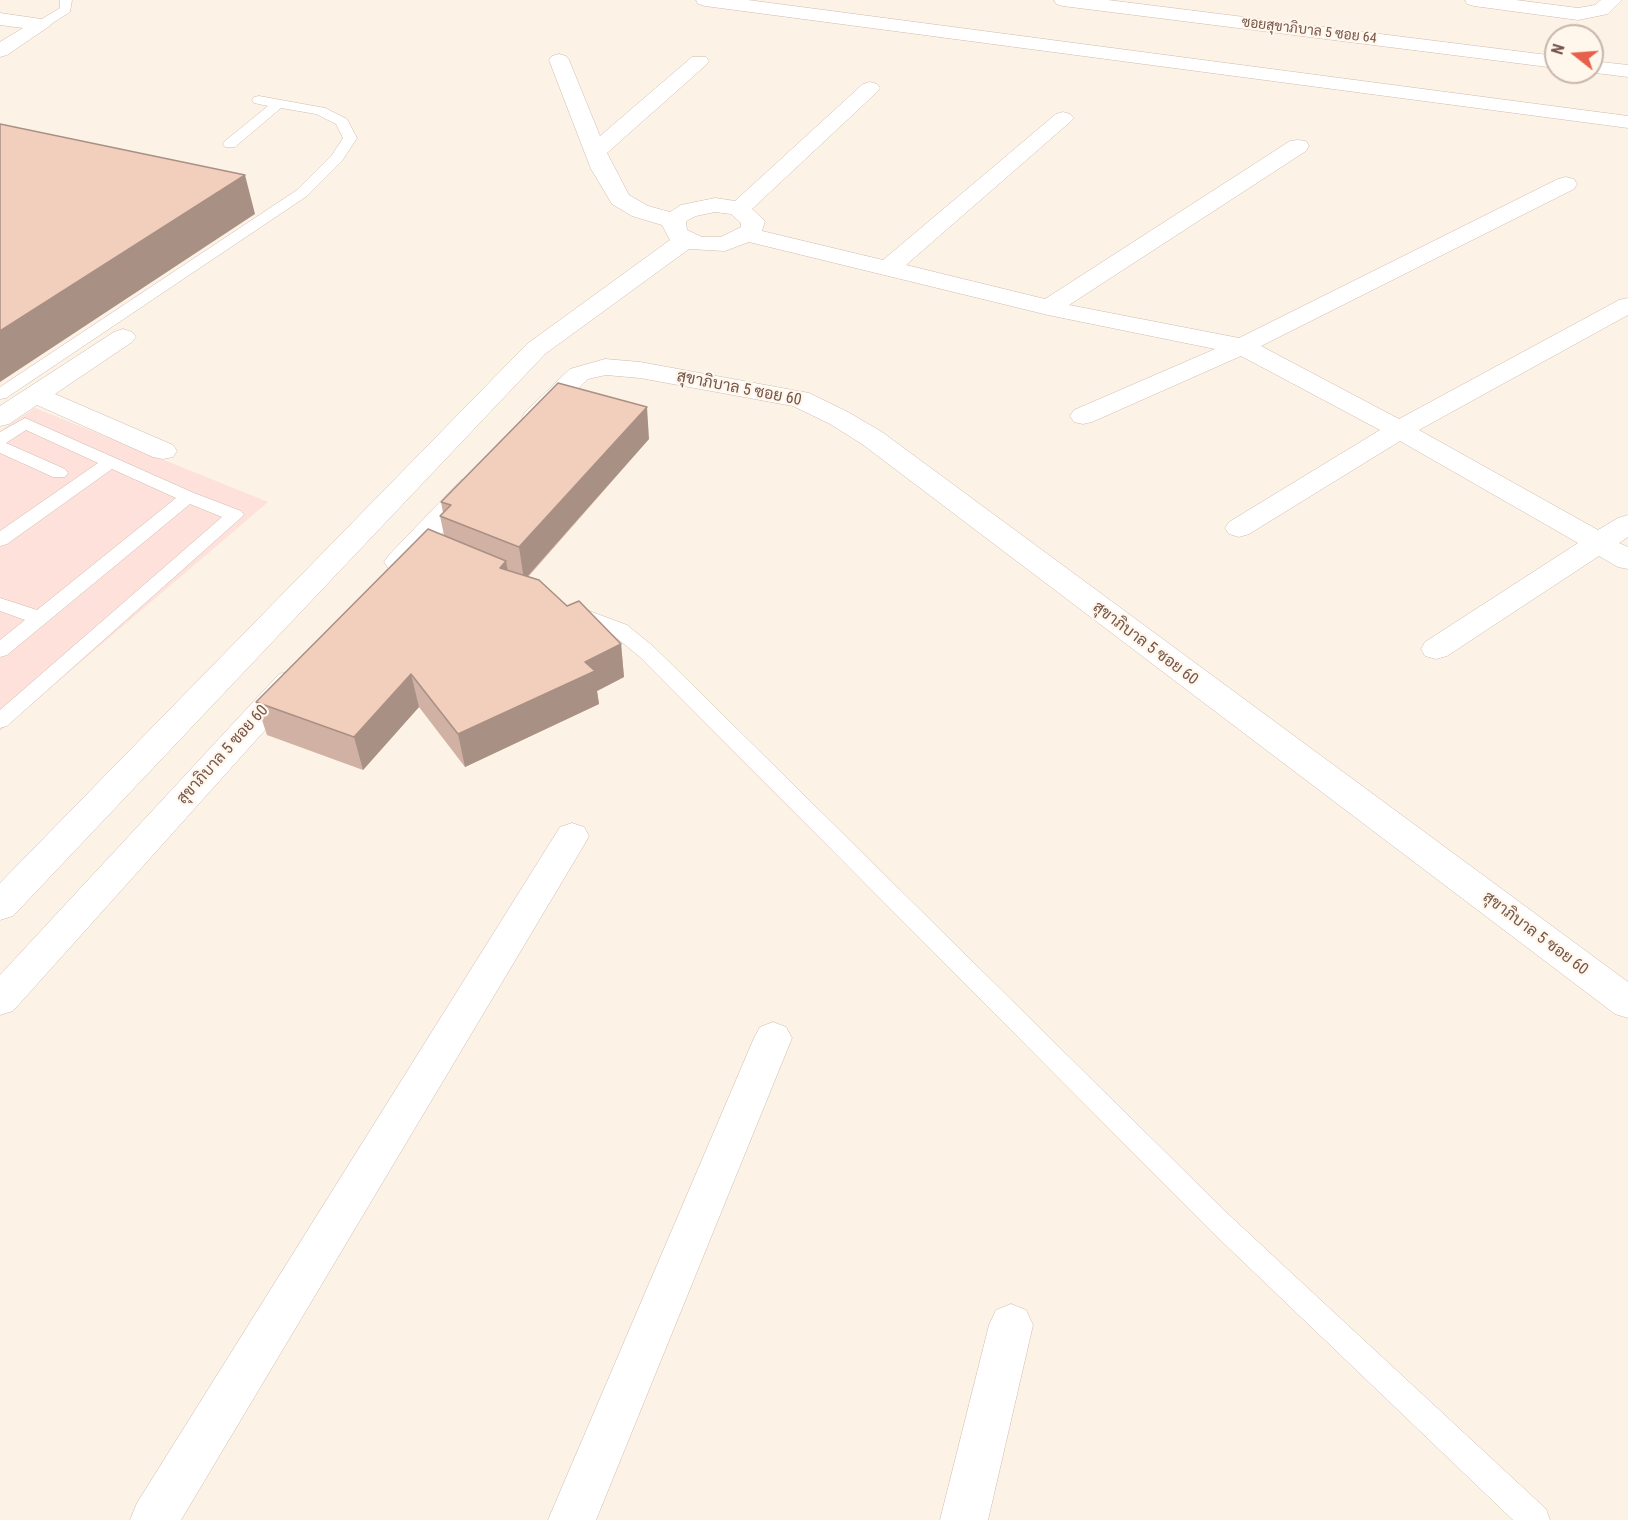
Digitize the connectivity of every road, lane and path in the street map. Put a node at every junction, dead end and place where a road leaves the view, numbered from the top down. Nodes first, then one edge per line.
1 (66, 0) edge
2 (705, 0) edge
3 (1063, 0) edge
4 (1474, 0) edge
5 (1613, 0) edge
6 (0, 19) edge
7 (41, 25) junction
8 (0, 51) edge
9 (559, 60) dead end
10 (1544, 60) edge
11 (699, 61) dead end
12 (1604, 68) edge
13 (1628, 71) edge
14 (870, 88) dead end
15 (259, 100) dead end
16 (279, 103) junction
17 (1063, 118) dead end
18 (1628, 122) edge
19 (230, 144) dead end
20 (1298, 147) dead end
21 (595, 152) junction
22 (1566, 184) dead end
23 (739, 209) junction
24 (680, 231) junction
25 (747, 234) junction
26 (887, 269) junction
27 (1628, 305) edge
28 (1048, 308) junction
29 (123, 337) dead end
30 (1242, 346) junction
31 (0, 394) edge
32 (36, 395) junction
33 (1083, 416) dead end
34 (0, 418) edge
35 (1399, 430) junction
36 (514, 439) edge
37 (0, 440) edge
38 (0, 447) edge
39 (163, 451) dead end
40 (110, 462) junction
41 (489, 465) edge
42 (59, 473) dead end
43 (188, 497) junction
44 (1628, 524) edge
45 (1239, 528) dead end
46 (0, 540) edge
47 (1597, 543) junction
48 (1628, 560) edge
49 (384, 579) edge
50 (0, 604) edge
51 (556, 604) edge
52 (40, 618) junction
53 (1436, 649) dead end
54 (0, 650) edge
55 (312, 658) edge
56 (0, 721) edge
57 (572, 836) dead end
58 (0, 906) edge
59 (0, 1000) edge
60 (1628, 1003) edge
61 (773, 1038) dead end
62 (1011, 1325) dead end
63 (972, 1514) edge
64 (154, 1520) edge
65 (572, 1520) edge
66 (1535, 1520) edge

1 - 7 lane
2 - 18 street
3 - 10 street, ซอยสุขาภิบาล 5 ซอย 64
4 - 5 street
6 - 7 street
7 - 8 street
9 - 21 street
11 - 21 street
12 - 13 street
14 - 23 street
15 - 16 lane
16 - 19 lane
16 - 31 lane
17 - 26 street
20 - 28 street
21 - 24 street
22 - 30 street
23 - 24 street
23 - 25 street
24 - 25 street
24 - 58 street
25 - 26 street
26 - 28 street
27 - 35 street
28 - 30 street
29 - 32 street
30 - 33 street
30 - 35 street
32 - 34 street
32 - 39 street
35 - 45 street
35 - 47 street
36 - 60 street, สุขาภิบาล 5 ซอย 60
37 - 40 lane
38 - 42 lane
40 - 43 lane
40 - 46 lane
41 - 49 street
43 - 52 lane
43 - 56 lane
44 - 47 street
47 - 48 street
47 - 53 street
50 - 52 lane
51 - 66 lane
52 - 54 lane
55 - 59 street, สุขาภิบาล 5 ซอย 60
57 - 64 street
61 - 65 street
62 - 63 street

